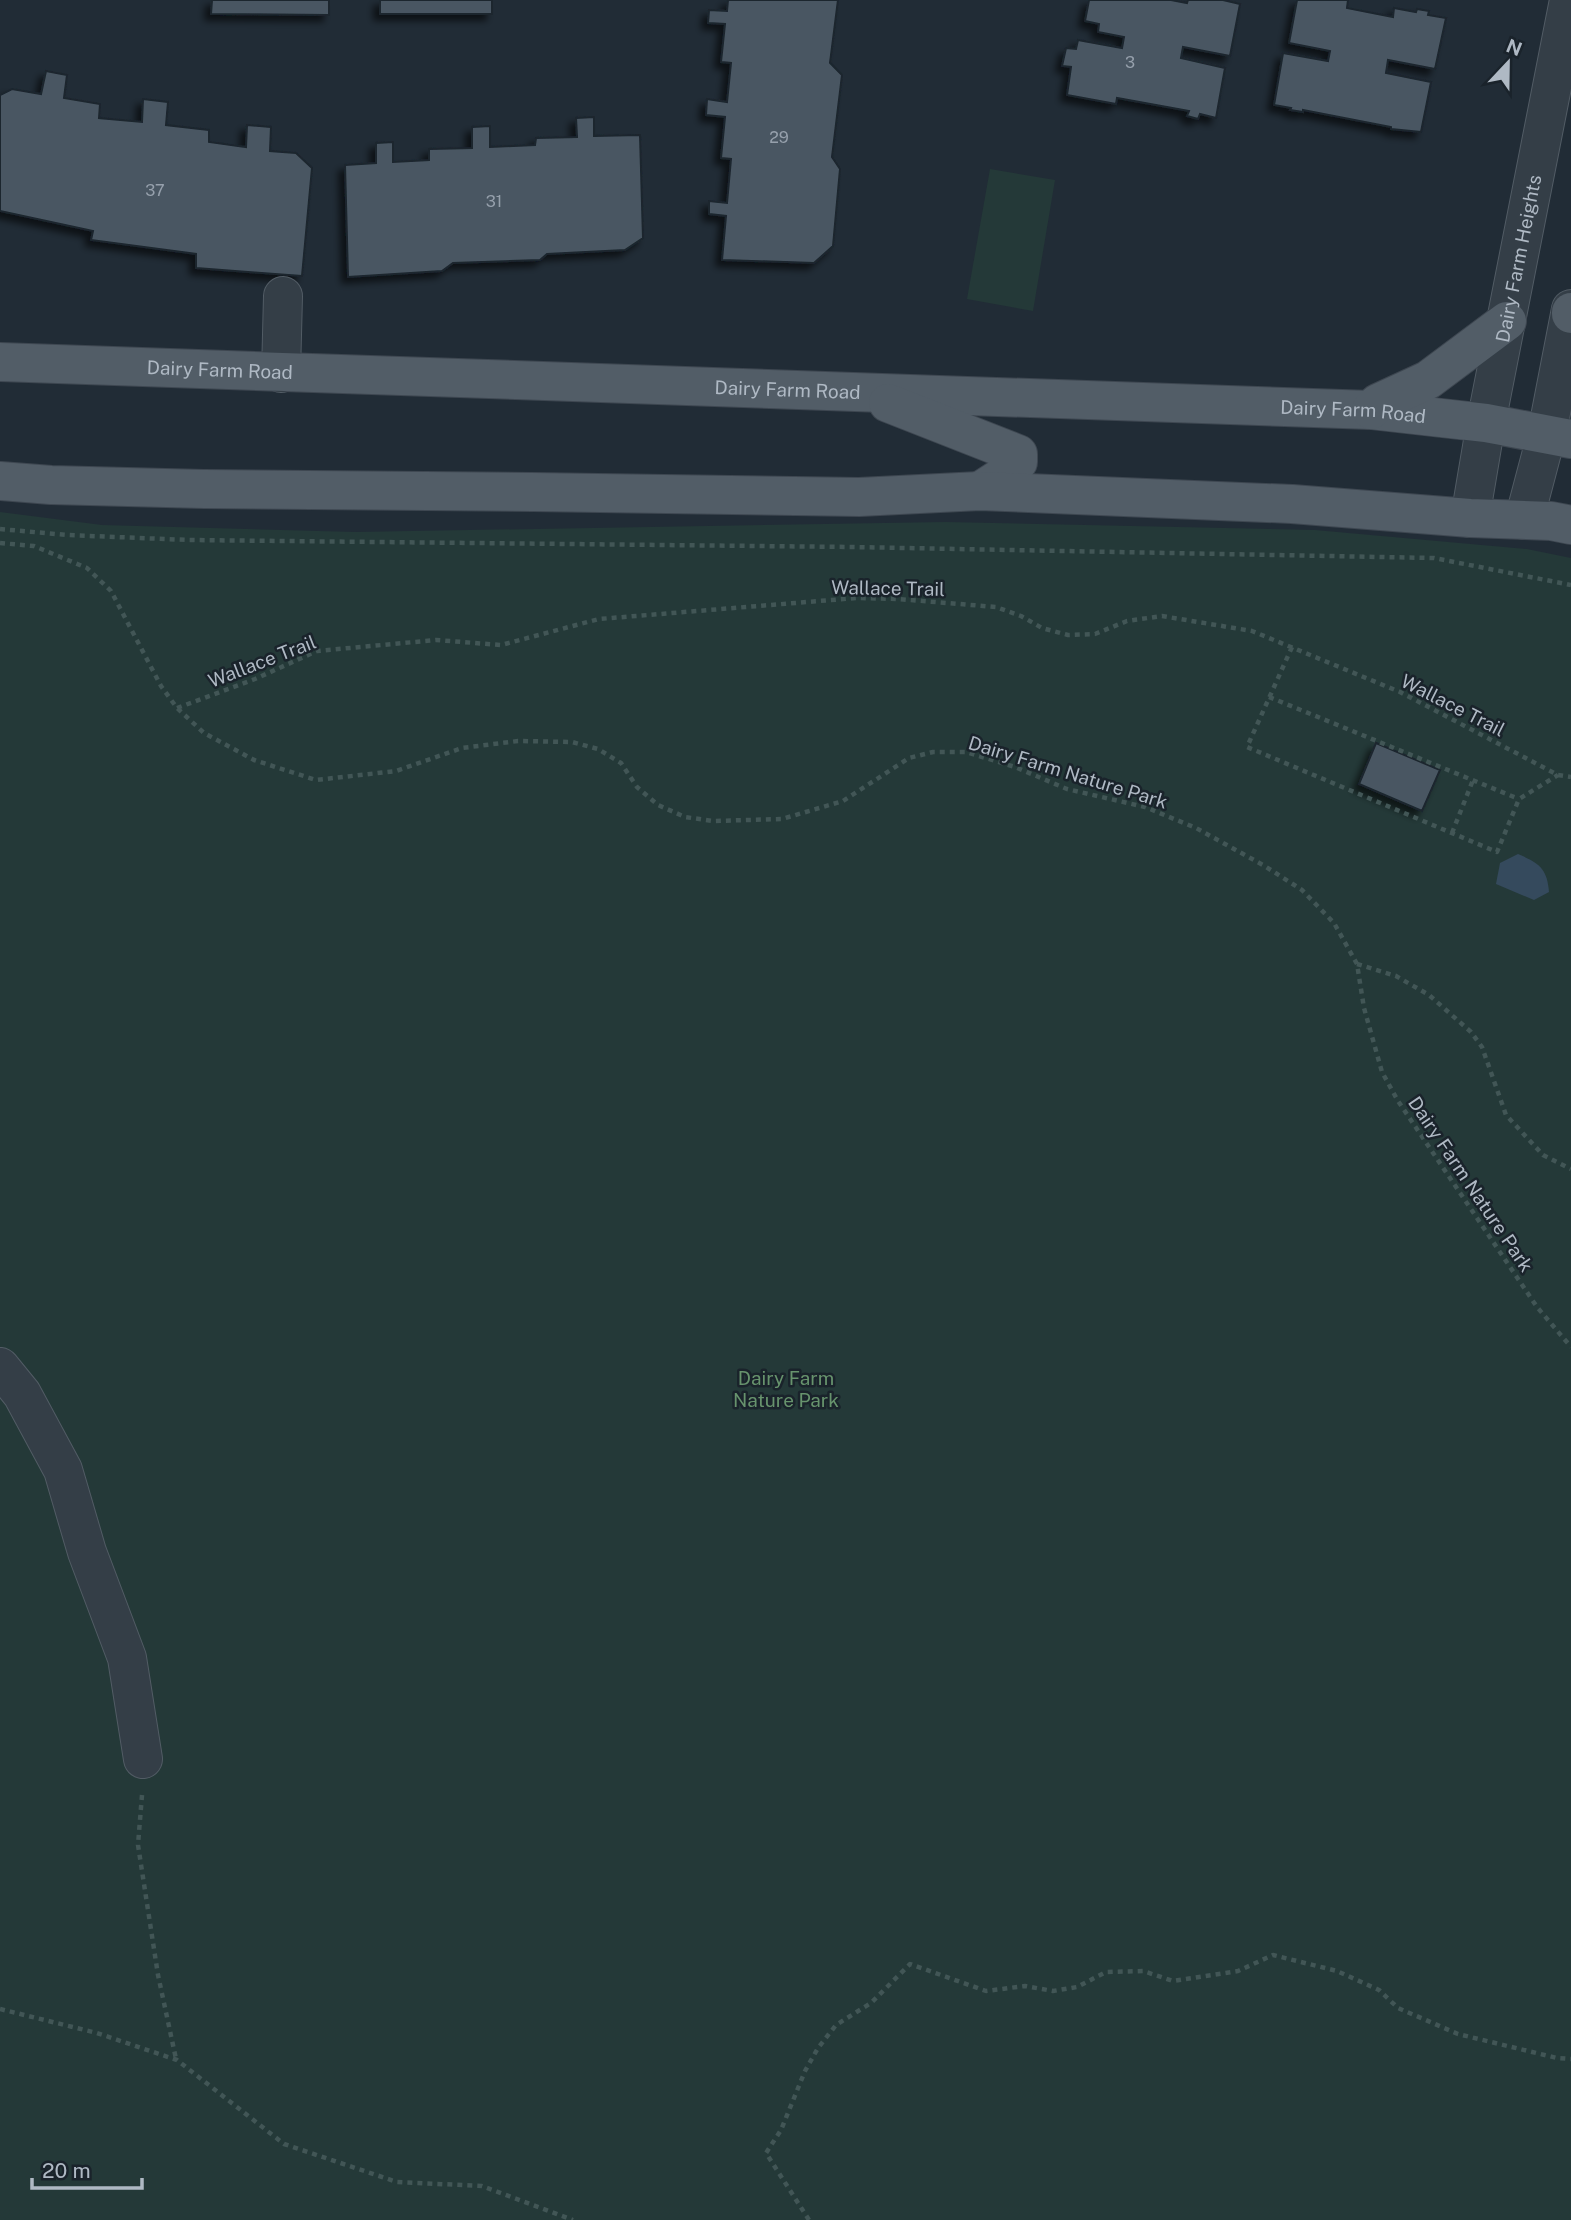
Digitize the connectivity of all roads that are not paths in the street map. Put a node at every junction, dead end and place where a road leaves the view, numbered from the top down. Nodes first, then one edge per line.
1 (1569, 0) edge
2 (283, 296) dead end
3 (1571, 312) edge
4 (1507, 321) junction
5 (0, 362) edge
6 (281, 373) junction
7 (864, 393) junction
8 (1371, 410) junction
9 (1486, 423) junction
10 (1559, 436) edge
11 (0, 481) edge
12 (980, 491) junction
13 (1471, 518) junction
14 (1524, 520) junction
15 (1571, 525) edge
16 (0, 1367) edge
17 (143, 1759) road end

1 - 4 street, Dairy Farm Heights
2 - 6 street
3 - 10 street
4 - 8 main road
4 - 9 street, Dairy Farm Heights
5 - 6 main road, Dairy Farm Road
6 - 7 main road, Dairy Farm Road
7 - 8 main road, Dairy Farm Road
7 - 12 main road
8 - 9 main road, Dairy Farm Road
9 - 10 main road, Dairy Farm Road
9 - 13 street, Dairy Farm Heights
10 - 14 street
11 - 12 main road
12 - 13 main road
13 - 14 main road
14 - 15 main road
16 - 17 street

